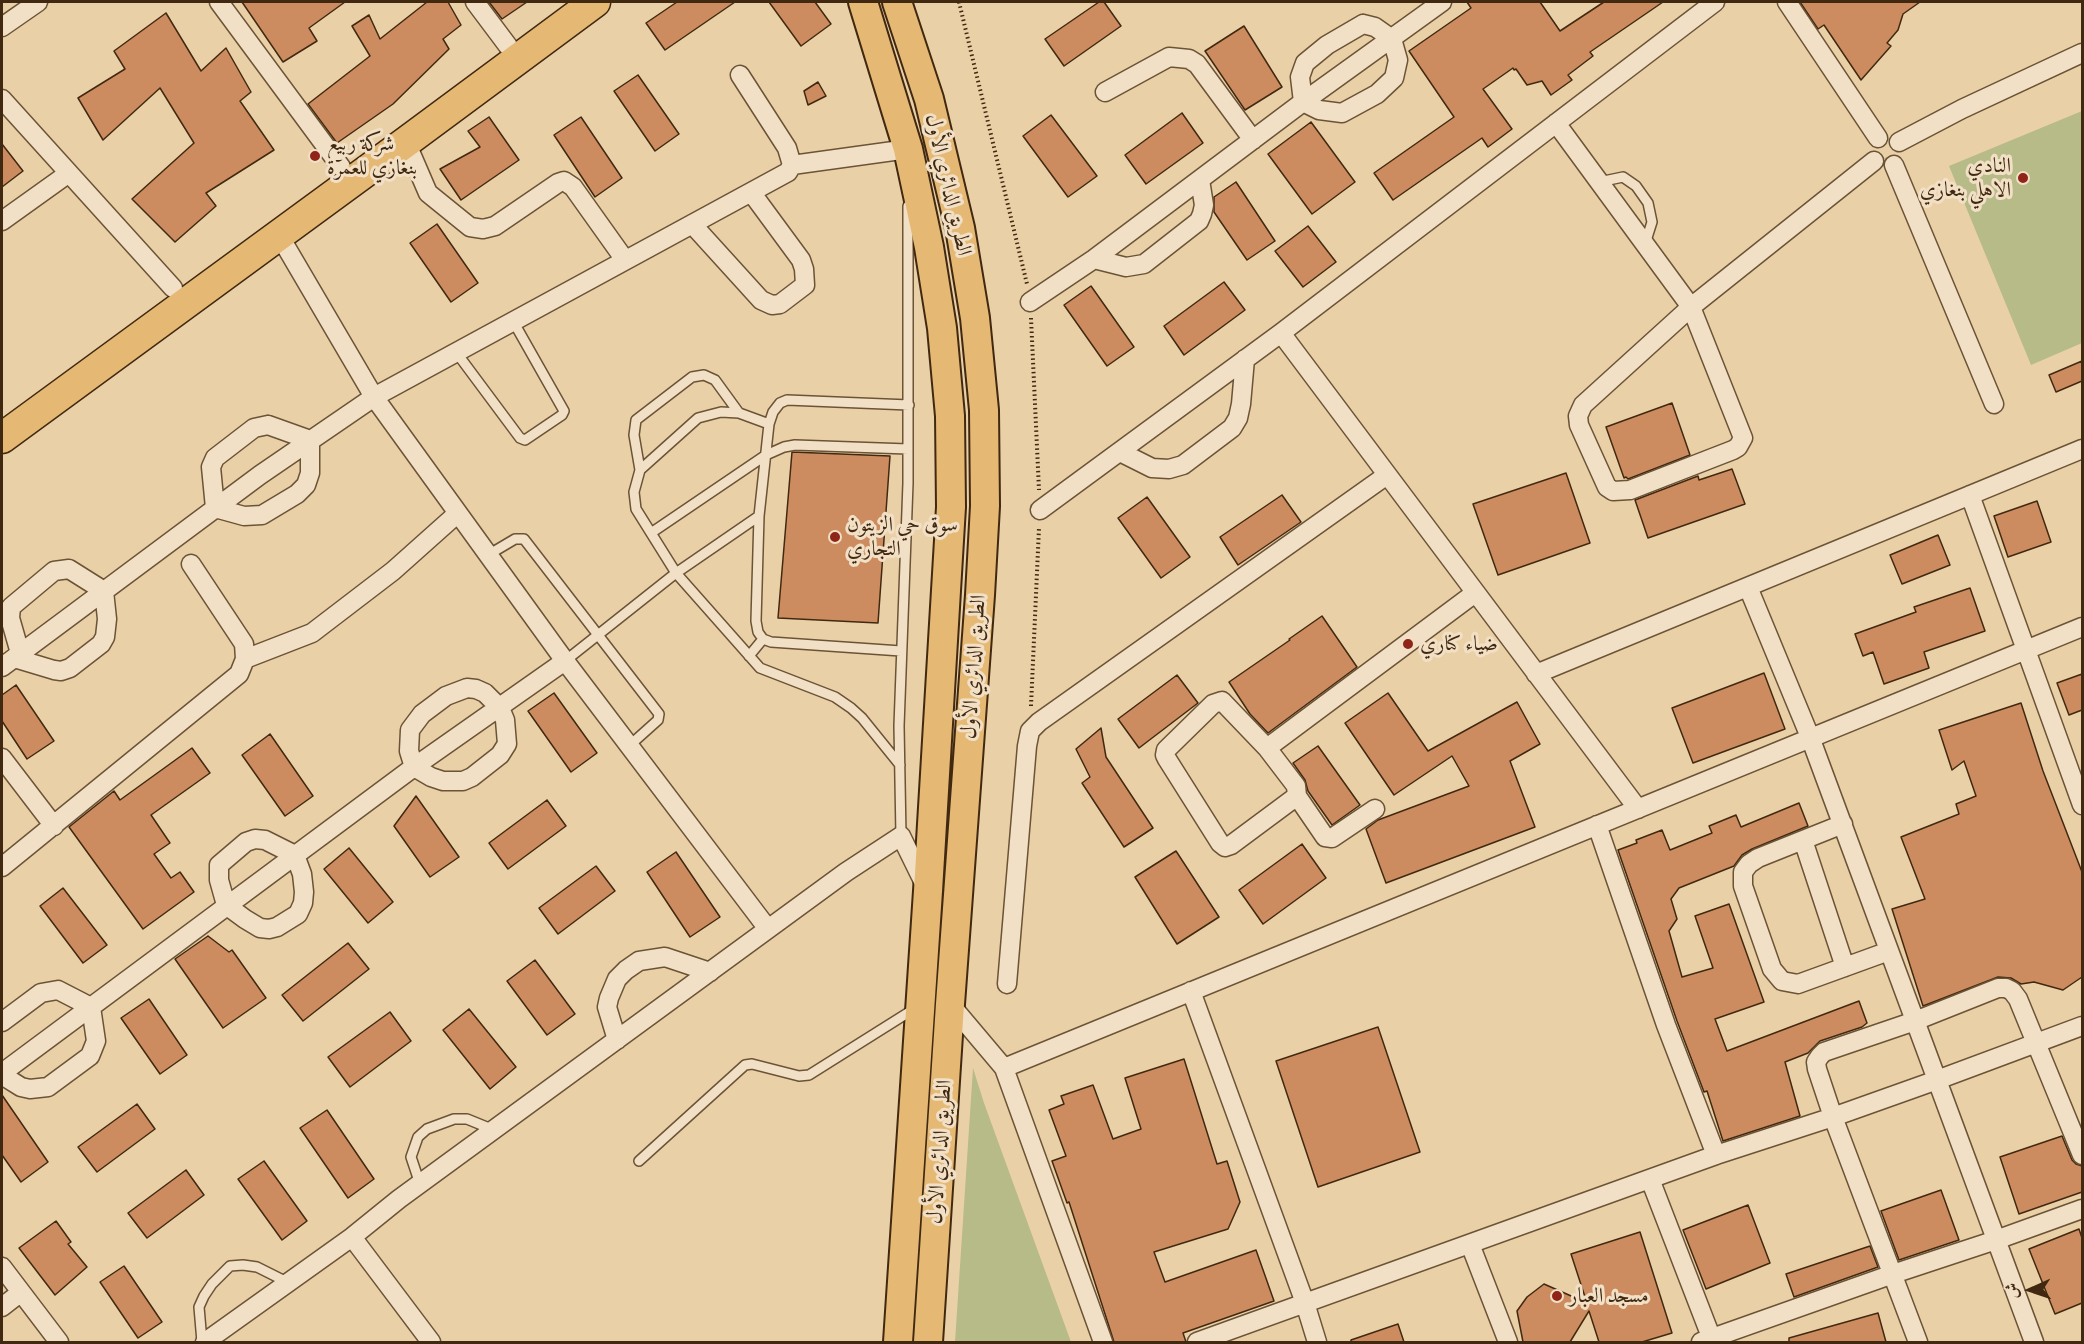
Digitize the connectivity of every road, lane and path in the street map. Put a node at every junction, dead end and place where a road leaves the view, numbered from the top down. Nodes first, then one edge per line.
1 (38, 2) edge
2 (219, 2) edge
3 (475, 2) edge
4 (569, 2) edge
5 (595, 2) edge
6 (863, 2) edge
7 (897, 2) edge
8 (959, 2) edge
9 (1442, 2) edge
10 (1715, 2) edge
11 (1787, 2) edge
12 (2, 27) edge
13 (1392, 39) junction
14 (508, 46) junction
15 (2082, 53) edge
16 (740, 75) dead end
17 (1105, 92) dead end
18 (2, 99) edge
19 (1303, 102) junction
20 (1556, 123) junction
21 (1878, 138) junction
22 (1253, 140) junction
23 (406, 142) junction
24 (1899, 142) junction
25 (908, 149) junction
26 (1874, 161) junction
27 (792, 165) junction
28 (1894, 165) junction
29 (341, 167) junction
30 (69, 172) junction
31 (1200, 180) junction
32 (1599, 182) junction
33 (751, 192) junction
34 (2, 221) edge
35 (692, 224) junction
36 (279, 235) junction
37 (1645, 244) junction
38 (1094, 258) junction
39 (625, 260) junction
40 (173, 288) junction
41 (1030, 302) junction
42 (1691, 307) junction
43 (513, 321) junction
44 (1281, 333) junction
45 (128, 334) junction
46 (456, 352) junction
47 (1245, 359) junction
48 (374, 398) junction
49 (1994, 404) dead end
50 (909, 405) junction
51 (739, 412) junction
52 (2, 417) edge
53 (769, 424) junction
54 (2, 438) edge
55 (310, 440) junction
56 (908, 449) junction
57 (2082, 449) edge
58 (1120, 452) junction
59 (766, 455) junction
60 (640, 470) junction
61 (1387, 476) junction
62 (1970, 495) junction
63 (215, 507) junction
64 (1040, 510) junction
65 (458, 513) junction
66 (759, 516) junction
67 (651, 533) junction
68 (488, 555) junction
69 (191, 564) dead end
70 (676, 573) junction
71 (1748, 587) junction
72 (104, 591) junction
73 (1475, 593) junction
74 (2082, 627) edge
75 (599, 634) junction
76 (763, 639) junction
77 (2027, 649) junction
78 (901, 651) junction
79 (749, 656) junction
80 (245, 659) junction
81 (12, 660) edge
82 (565, 662) junction
83 (1536, 674) junction
84 (500, 708) junction
85 (1030, 731) junction
86 (1810, 737) junction
87 (629, 746) junction
88 (1267, 748) junction
89 (2, 758) edge
90 (900, 765) junction
91 (414, 767) junction
92 (1297, 796) junction
93 (2082, 806) edge
94 (1375, 809) dead end
95 (1638, 809) junction
96 (1843, 824) junction
97 (1597, 825) junction
98 (54, 826) junction
99 (901, 836) junction
100 (1803, 840) junction
101 (295, 855) junction
102 (2, 867) edge
103 (928, 891) junction
104 (226, 905) junction
105 (768, 929) junction
106 (1889, 951) junction
107 (1845, 967) junction
108 (710, 972) junction
109 (1007, 984) dead end
110 (1191, 991) junction
111 (950, 1004) junction
112 (921, 1005) junction
113 (91, 1007) junction
114 (1915, 1021) junction
115 (2, 1022) edge
116 (2082, 1026) edge
117 (617, 1040) junction
118 (2037, 1043) junction
119 (1004, 1068) junction
120 (2, 1074) edge
121 (1937, 1080) junction
122 (1833, 1117) junction
123 (494, 1130) junction
124 (1716, 1155) junction
125 (2082, 1155) edge
126 (639, 1161) dead end
127 (1650, 1179) junction
128 (420, 1184) junction
129 (2082, 1209) edge
130 (352, 1237) junction
131 (1996, 1240) junction
132 (1470, 1244) junction
133 (2, 1267) edge
134 (1893, 1274) junction
135 (289, 1283) junction
136 (20, 1293) junction
137 (1305, 1303) junction
138 (2, 1306) edge
139 (1709, 1341) edge
140 (59, 1342) edge
141 (203, 1342) edge
142 (431, 1342) edge
143 (898, 1342) edge
144 (928, 1342) edge
145 (1103, 1342) edge
146 (1197, 1342) edge
147 (1317, 1342) edge
148 (1508, 1342) edge
149 (1918, 1342) edge
150 (2034, 1342) edge

1 - 12 street
2 - 29 street
3 - 14 street
4 - 14 highway
5 - 23 highway
6 - 25 main road, الطريق الدائري الأول
7 - 111 main road, الطريق الدائري الأول
8 - 41 path
9 - 13 street
10 - 20 street
11 - 21 street
13 - 19 street
13 - 19 street
13 - 19 street
14 - 29 highway
15 - 24 street
16 - 27 street
17 - 22 street
18 - 30 street
19 - 22 street
20 - 32 street
20 - 44 street
21 - 24 street
21 - 26 street
22 - 31 street
23 - 36 highway
23 - 39 street
24 - 28 street
25 - 27 street
25 - 50 lane
25 - 103 main road, الطريق الدائري الأول
26 - 28 street
26 - 42 street
27 - 33 street
28 - 49 street
29 - 40 highway
30 - 34 street
30 - 40 street
31 - 38 street
31 - 38 street
32 - 37 street
32 - 37 lane
33 - 35 street
33 - 35 street
35 - 39 street
36 - 45 highway
36 - 48 street
37 - 42 street
38 - 41 street
39 - 43 street
40 - 45 highway
41 - 64 path
42 - 42 street
43 - 46 street
43 - 46 lane
44 - 47 street
44 - 61 street
45 - 52 highway
45 - 54 highway
46 - 48 street
47 - 58 street
47 - 58 street
48 - 55 street
48 - 65 street
50 - 53 lane
50 - 56 lane
51 - 53 lane
51 - 60 lane
51 - 60 lane
53 - 59 lane
55 - 63 street
55 - 63 street
55 - 63 street
56 - 59 lane
56 - 78 lane
57 - 62 street
58 - 64 street
59 - 66 lane
59 - 67 lane
60 - 67 lane
61 - 73 street
61 - 85 street
62 - 71 street
62 - 77 street
63 - 72 street
64 - 85 path
65 - 68 street
65 - 80 street
66 - 70 lane
66 - 76 lane
67 - 70 lane
68 - 75 lane
68 - 82 street
69 - 80 street
70 - 75 lane
70 - 79 lane
71 - 83 street
71 - 86 street
72 - 81 street
72 - 81 street
72 - 81 street
73 - 83 street
73 - 88 street
74 - 77 street
75 - 82 lane
75 - 87 lane
76 - 78 lane
76 - 79 lane
77 - 86 street
77 - 93 street
78 - 90 lane
79 - 90 lane
80 - 98 street
82 - 84 street
82 - 87 street
83 - 95 street
84 - 91 street
84 - 91 street
84 - 91 street
85 - 109 street
86 - 95 street
86 - 96 street
87 - 105 street
88 - 92 street
88 - 92 street
89 - 98 street
90 - 99 lane
91 - 101 street
92 - 94 street
95 - 97 street
96 - 100 street
96 - 106 street
97 - 110 street
97 - 124 street
98 - 102 street
99 - 103 street
99 - 105 street
100 - 107 street
100 - 107 street
101 - 104 street
101 - 104 street
101 - 104 street
103 - 112 main road, الطريق الدائري الأول
104 - 113 street
105 - 108 street
106 - 107 street
106 - 114 street
108 - 117 street
108 - 117 street
110 - 119 street
110 - 137 street
111 - 119 street
111 - 144 main road, الطريق الدائري الأول
112 - 126 lane
112 - 143 main road, الطريق الدائري الأول
113 - 115 street
113 - 120 street
113 - 120 street
114 - 118 street
114 - 121 street
114 - 122 street
116 - 118 street
117 - 123 street
118 - 121 street
118 - 125 street
119 - 145 street
121 - 122 street
121 - 131 street
122 - 124 street
122 - 134 street
123 - 128 street
123 - 128 lane
124 - 127 street
127 - 132 street
127 - 139 street
128 - 130 street
129 - 131 street
130 - 135 street
130 - 142 street
131 - 134 street
131 - 150 street
132 - 137 street
132 - 148 street
133 - 136 street
134 - 139 street
134 - 149 street
135 - 141 street
135 - 141 lane
136 - 138 street
136 - 140 street
137 - 146 street
137 - 147 street

